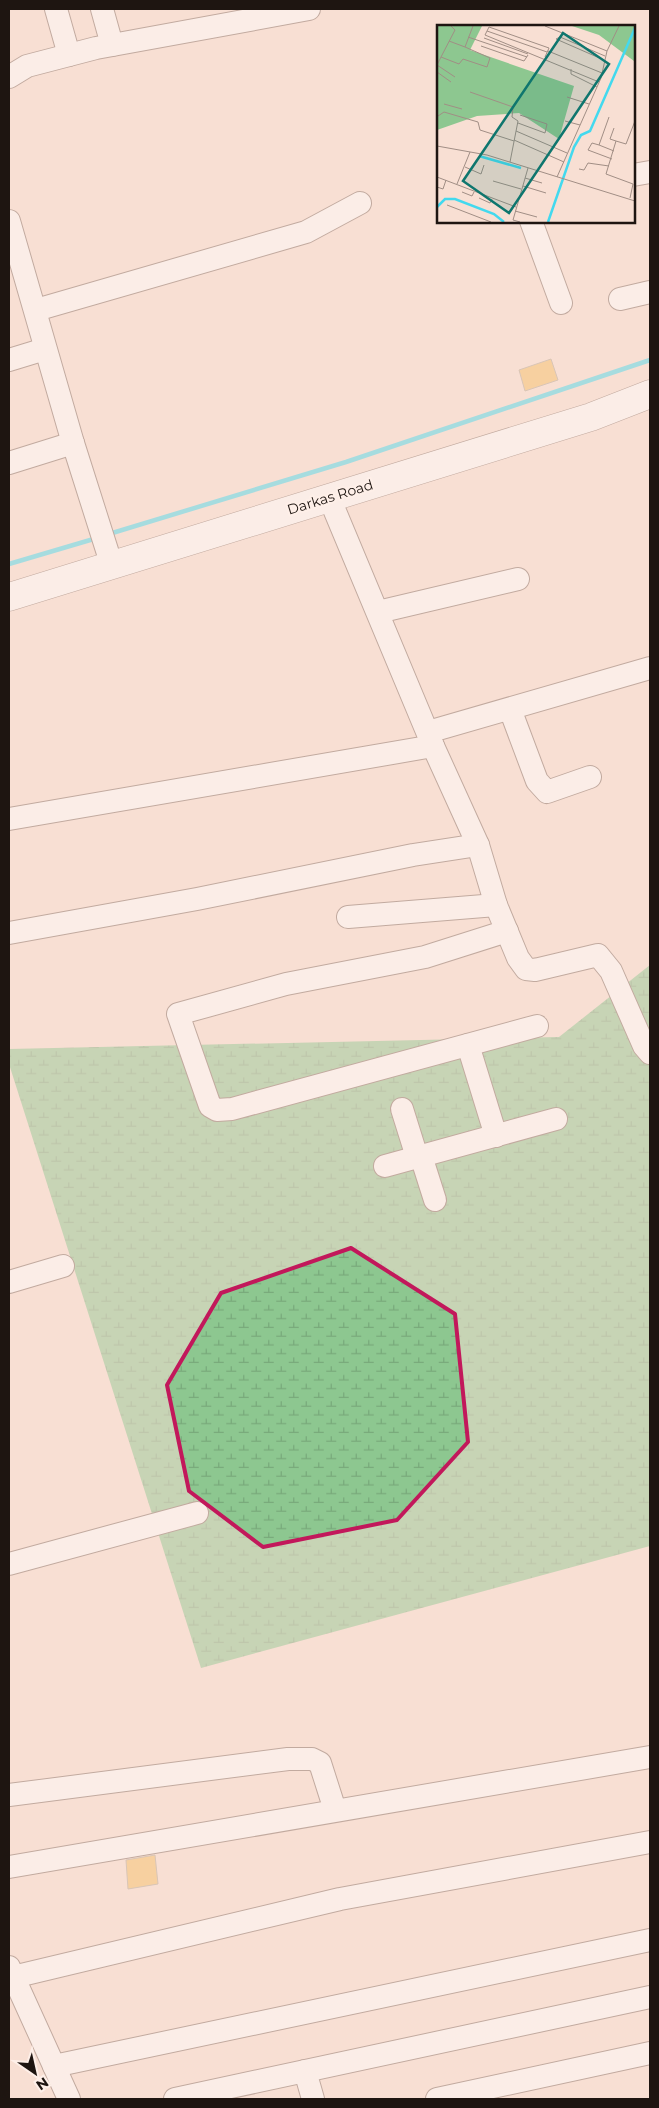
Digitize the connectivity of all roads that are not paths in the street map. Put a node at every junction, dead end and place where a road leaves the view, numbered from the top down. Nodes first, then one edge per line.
1 (56, 9) edge
2 (102, 9) edge
3 (309, 9) edge
4 (250, 15) edge
5 (112, 45) junction
6 (69, 55) junction
7 (9, 77) edge
8 (650, 172) edge
9 (634, 175) edge
10 (360, 203) dead end
11 (9, 221) edge
12 (531, 222) edge
13 (650, 292) edge
14 (620, 299) dead end
15 (561, 303) dead end
16 (36, 310) junction
17 (45, 349) junction
18 (9, 360) edge
19 (650, 394) edge
20 (72, 443) junction
21 (9, 463) edge
22 (329, 497) junction
23 (105, 547) junction
24 (518, 579) dead end
25 (9, 597) edge
26 (378, 612) junction
27 (650, 668) edge
28 (510, 708) junction
29 (430, 739) junction
30 (590, 777) dead end
31 (9, 820) edge
32 (478, 845) junction
33 (496, 905) junction
34 (348, 917) dead end
35 (507, 931) junction
36 (9, 933) edge
37 (537, 1026) dead end
38 (468, 1045) junction
39 (650, 1053) edge
40 (402, 1109) dead end
41 (556, 1119) dead end
42 (496, 1136) junction
43 (419, 1157) junction
44 (385, 1166) dead end
45 (435, 1200) dead end
46 (63, 1266) dead end
47 (9, 1282) edge
48 (197, 1512) dead end
49 (9, 1564) edge
50 (650, 1757) edge
51 (9, 1795) edge
52 (335, 1810) junction
53 (650, 1842) edge
54 (9, 1867) edge
55 (650, 1940) edge
56 (11, 1972) edge
57 (650, 1998) edge
58 (650, 2053) edge
59 (54, 2066) junction
60 (305, 2071) junction
61 (69, 2099) edge
62 (175, 2099) edge
63 (313, 2099) edge
64 (437, 2099) edge

1 - 6 street
2 - 5 street
3 - 4 street
4 - 5 street
5 - 6 street
6 - 7 street
8 - 9 street
10 - 16 street
11 - 16 street
12 - 15 street
13 - 14 street
16 - 17 street
17 - 18 street
17 - 20 street
19 - 22 main road, Darkas Road
20 - 21 street
20 - 23 street
22 - 23 main road, Darkas Road
22 - 26 street
23 - 25 main road, Darkas Road
24 - 26 street
26 - 29 street
27 - 28 street
28 - 29 street
28 - 30 street
29 - 31 street
29 - 32 street
32 - 33 street
32 - 36 street
33 - 34 street
33 - 35 street
35 - 38 street
35 - 39 street
37 - 38 street
38 - 42 street
40 - 43 street
41 - 42 street
42 - 43 street
43 - 44 street
43 - 45 street
46 - 47 street
48 - 49 street
50 - 52 street
51 - 52 street
52 - 54 street
53 - 56 street
55 - 59 street
56 - 59 street
57 - 60 street
58 - 64 street
59 - 61 street
60 - 62 street
60 - 63 street

